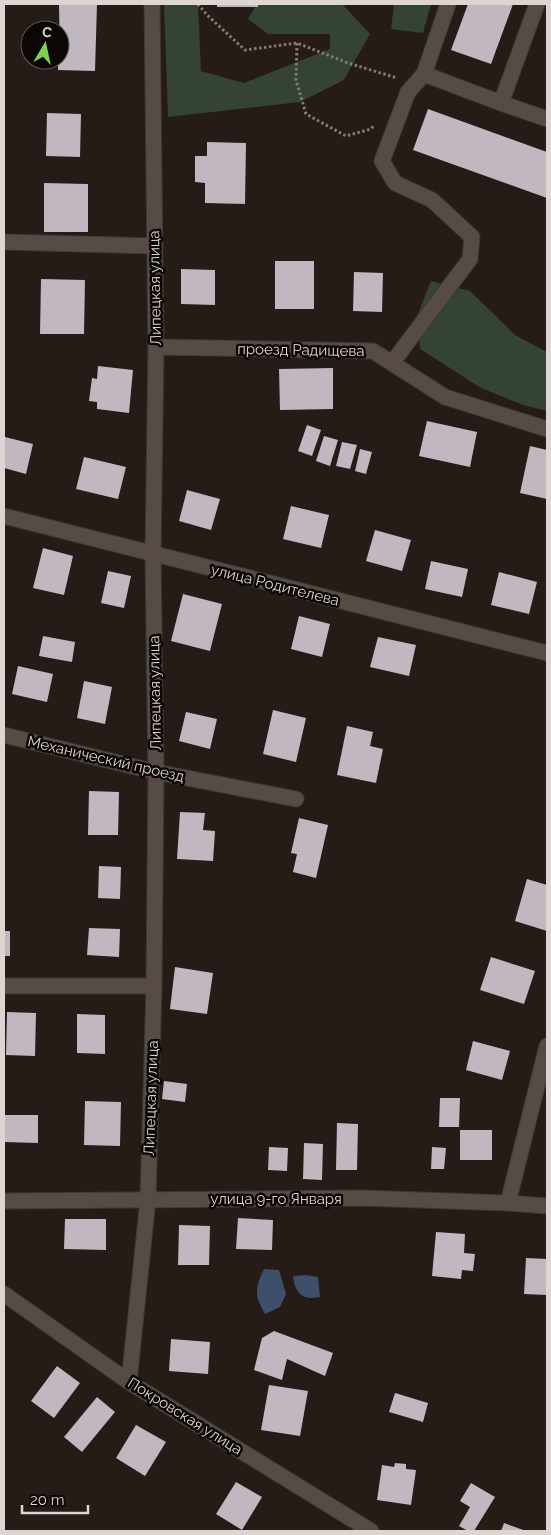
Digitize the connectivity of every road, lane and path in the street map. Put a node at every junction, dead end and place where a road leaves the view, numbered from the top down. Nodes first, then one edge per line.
1 (152, 4) edge
2 (198, 4) edge
3 (448, 4) edge
4 (537, 4) edge
5 (296, 42) junction
6 (419, 79) junction
7 (501, 104) junction
8 (547, 119) edge
9 (378, 121) dead end
10 (4, 242) edge
11 (155, 246) junction
12 (156, 347) junction
13 (392, 364) junction
14 (547, 430) edge
15 (4, 516) edge
16 (153, 555) junction
17 (547, 653) edge
18 (4, 735) edge
19 (156, 772) junction
20 (296, 799) dead end
21 (4, 986) edge
22 (154, 986) junction
23 (547, 1046) edge
24 (148, 1199) junction
25 (4, 1201) edge
26 (508, 1203) junction
27 (547, 1206) edge
28 (4, 1294) edge
29 (129, 1382) junction
30 (371, 1531) edge

1 - 11 street, Липецкая улица
2 - 5 path
3 - 6 street
4 - 7 street
5 - 6 path
5 - 9 path
6 - 7 street
6 - 13 street
7 - 8 street
10 - 11 street
11 - 12 street, Липецкая улица
12 - 13 street, проезд Радищева
12 - 16 street, Липецкая улица
13 - 14 street, проезд Радищева
15 - 16 street, улица Родителева
16 - 17 street, улица Родителева
16 - 19 street, Липецкая улица
18 - 19 street, Механический проезд
19 - 20 street, Механический проезд
19 - 22 street, Липецкая улица
21 - 22 street
22 - 24 street, Липецкая улица
23 - 26 street
24 - 25 street, улица 9-го Января
24 - 26 street, улица 9-го Января
24 - 29 street, Липецкая улица
26 - 27 street, улица 9-го Января
28 - 29 street, Покровская улица
29 - 30 street, Покровская улица

